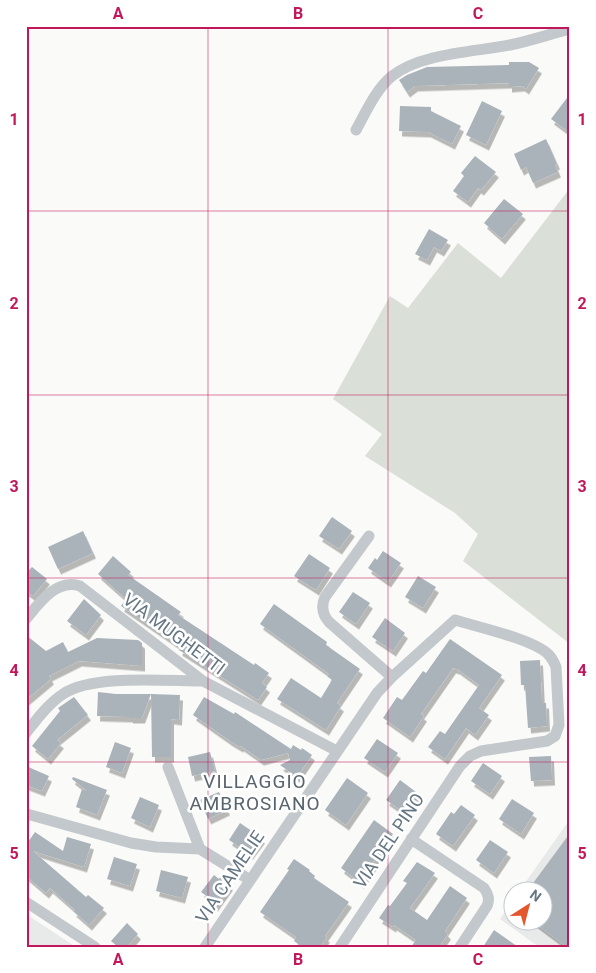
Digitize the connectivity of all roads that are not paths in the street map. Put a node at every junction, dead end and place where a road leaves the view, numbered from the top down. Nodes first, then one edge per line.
1 (570, 28) edge
2 (356, 130) dead end
3 (369, 536) dead end
4 (26, 618) edge
5 (392, 677) junction
6 (203, 681) junction
7 (26, 733) edge
8 (337, 751) junction
9 (470, 756) joint
10 (168, 767) dead end
11 (27, 814) edge
12 (412, 839) junction
13 (200, 848) junction
14 (250, 880) junction
15 (26, 902) edge
16 (95, 947) edge
17 (204, 947) edge
18 (340, 947) edge
19 (460, 947) edge

1 - 2 street
3 - 5 street
4 - 6 street, VIA MUGHETTI
5 - 8 street, VIA CAMELIE
5 - 9 street, VIA CAMELIE
6 - 7 street
6 - 8 street, VIA MUGHETTI
8 - 14 street, VIA CAMELIE
9 - 12 street, VIA DEL PINO
10 - 13 street
11 - 13 street
12 - 18 street, VIA DEL PINO
12 - 19 street
13 - 14 street
14 - 17 street, VIA CAMELIE
15 - 16 street

